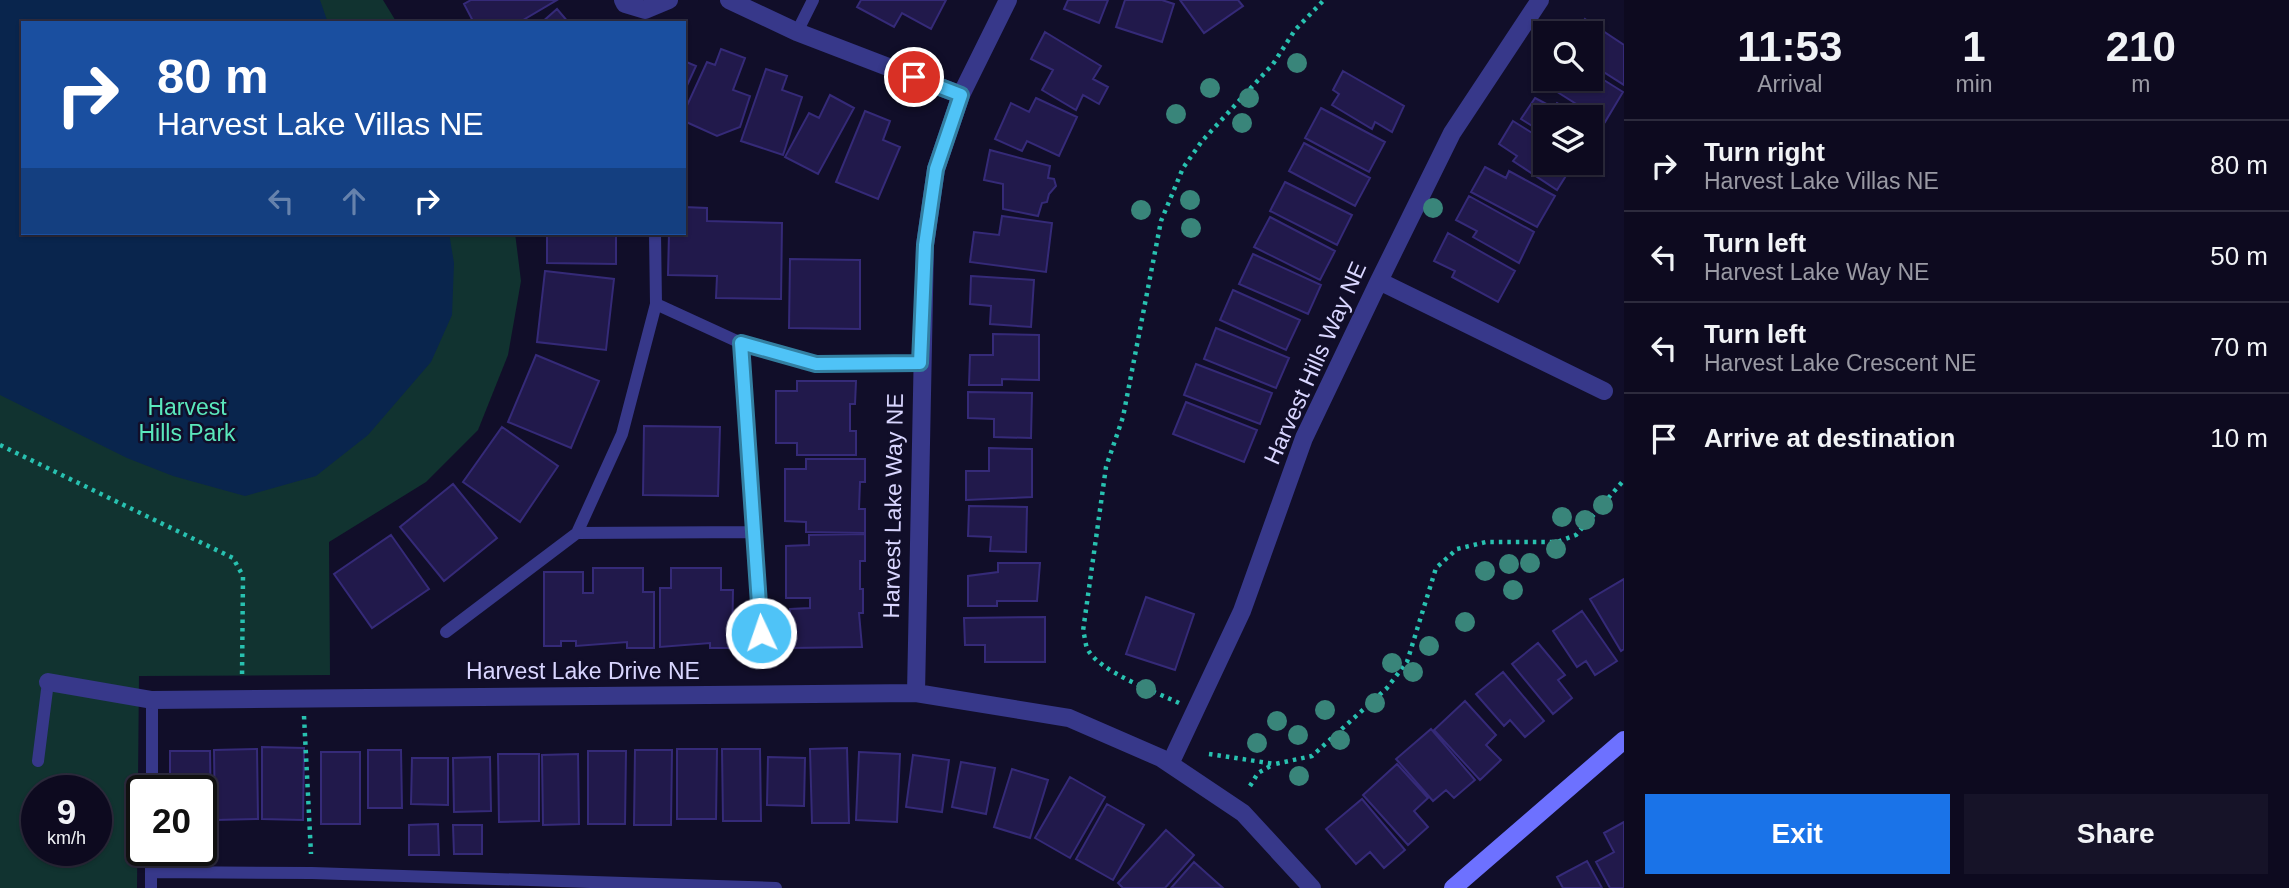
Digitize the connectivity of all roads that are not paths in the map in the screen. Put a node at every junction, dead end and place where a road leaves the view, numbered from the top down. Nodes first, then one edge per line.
1 (623, 0) edge
2 (668, 0) edge
3 (729, 0) edge
4 (813, 0) edge
5 (1008, 0) edge
6 (1540, 0) edge
7 (797, 32) junction
8 (961, 95) junction
9 (655, 235) edge
10 (1379, 281) junction
11 (656, 304) junction
12 (741, 343) junction
13 (920, 363) junction
14 (1604, 391) dead end
15 (577, 533) junction
16 (756, 533) junction
17 (446, 632) dead end
18 (761, 633) dead end
19 (48, 682) joint
20 (916, 693) junction
21 (152, 700) junction
22 (1624, 740) edge
23 (37, 761) dead end
24 (1170, 764) junction
25 (152, 775) edge
26 (151, 866) edge
27 (151, 872) junction
28 (151, 888) edge
29 (776, 888) edge
30 (1312, 888) edge
31 (1453, 888) edge

1 - 2 street
3 - 7 street
4 - 7 lane
5 - 8 street, Harvest Lake Way NE
6 - 10 street, Harvest Hills Way NE
7 - 8 street
8 - 13 street, Harvest Lake Way NE
9 - 11 lane
10 - 14 street
10 - 24 street, Harvest Hills Way NE
11 - 12 lane
11 - 15 lane
12 - 13 lane
12 - 16 lane
13 - 20 street, Harvest Lake Way NE
15 - 16 lane
15 - 17 lane
16 - 18 lane
19 - 21 street, Harvest Lake Drive NE
19 - 23 lane
20 - 21 street, Harvest Lake Drive NE
20 - 24 street, Harvest Lake Drive NE
21 - 25 lane
22 - 31 street
24 - 30 street, Harvest Lake Drive NE
26 - 27 lane
27 - 28 lane
27 - 29 lane

